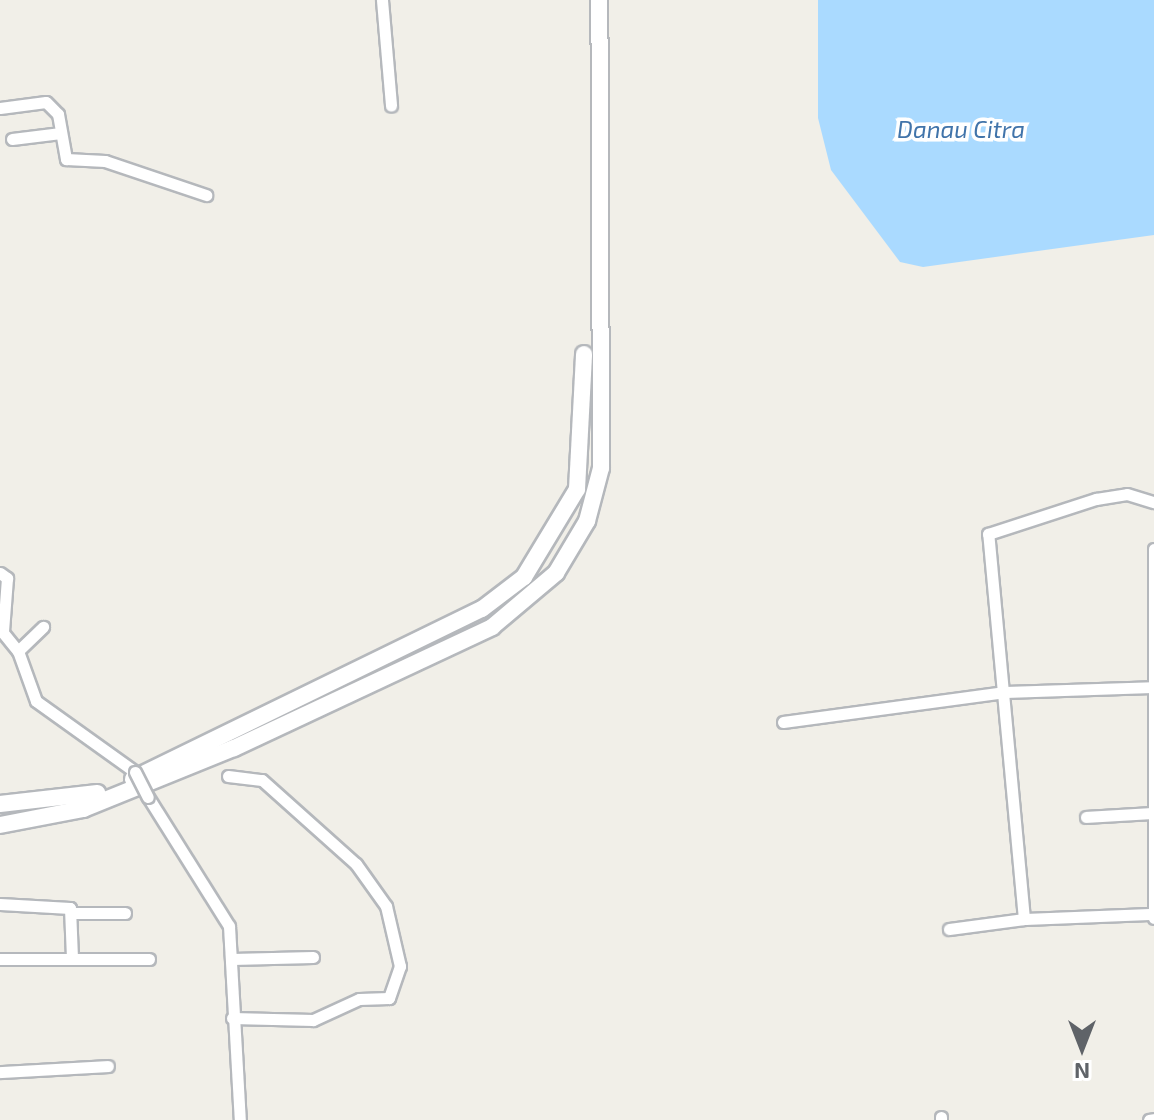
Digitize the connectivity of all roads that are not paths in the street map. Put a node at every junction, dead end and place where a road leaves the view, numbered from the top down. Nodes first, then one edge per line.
1 (382, 0) edge
2 (599, 0) edge
3 (391, 106) dead end
4 (0, 108) edge
5 (61, 133) junction
6 (12, 139) dead end
7 (206, 195) dead end
8 (584, 354) dead end
9 (580, 462) junction
10 (602, 462) junction
11 (1154, 502) edge
12 (1154, 549) edge
13 (0, 573) edge
14 (43, 627) dead end
15 (2, 630) edge
16 (18, 651) junction
17 (1151, 654) edge
18 (1152, 687) edge
19 (1005, 692) junction
20 (783, 722) dead end
21 (228, 776) dead end
22 (1153, 776) edge
23 (0, 804) edge
24 (1151, 813) junction
25 (1086, 817) dead end
26 (0, 825) edge
27 (0, 904) edge
28 (72, 913) junction
29 (125, 913) dead end
30 (1152, 916) edge
31 (1024, 919) junction
32 (949, 929) dead end
33 (313, 957) dead end
34 (72, 958) junction
35 (0, 959) edge
36 (149, 959) dead end
37 (232, 959) junction
38 (232, 1018) junction
39 (108, 1066) dead end
40 (0, 1072) edge
41 (240, 1120) edge

1 - 3 street
2 - 10 street
4 - 5 street
5 - 6 street
5 - 7 street
8 - 9 street
9 - 10 street
9 - 23 street
10 - 26 street
11 - 19 street
12 - 17 street
13 - 15 street
14 - 16 street
15 - 16 street
16 - 37 street, bridge
17 - 18 street
18 - 19 street
18 - 22 street
19 - 20 street
19 - 31 street
21 - 38 street
22 - 24 street
24 - 25 street
24 - 30 street
27 - 28 street
28 - 29 street
28 - 34 street
30 - 31 street
31 - 32 street
33 - 37 street
34 - 35 street
34 - 36 street
37 - 38 street
38 - 41 street
39 - 40 street

